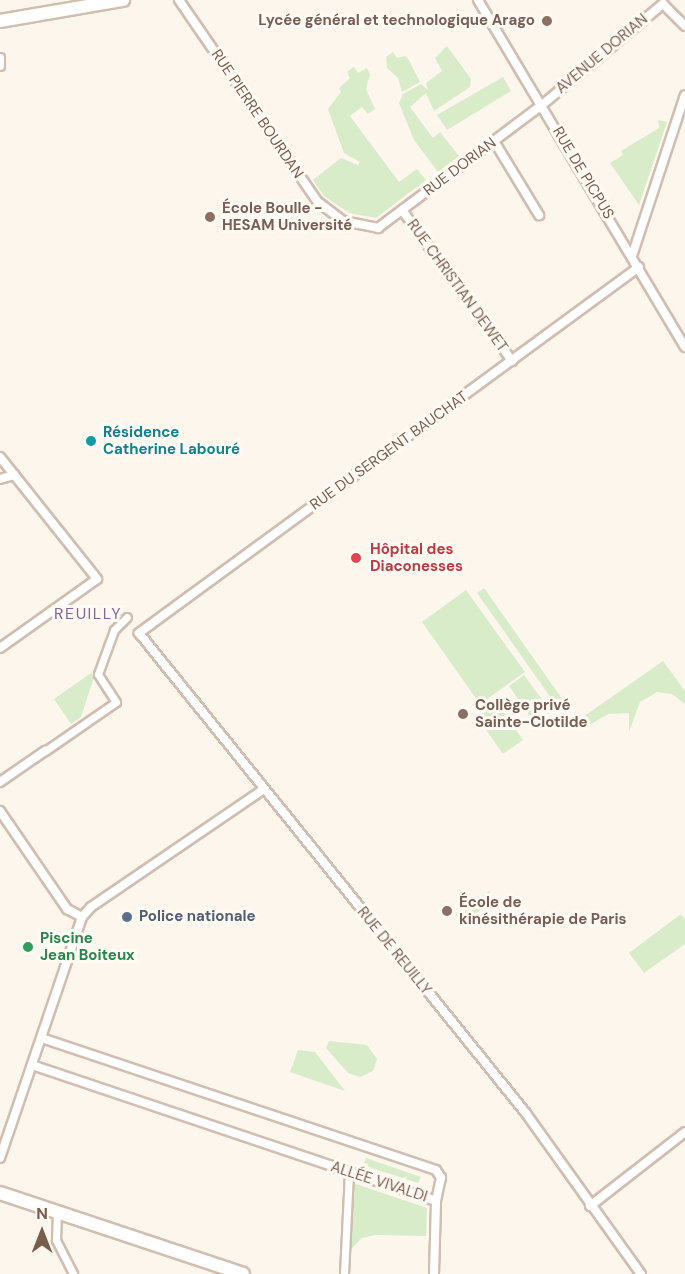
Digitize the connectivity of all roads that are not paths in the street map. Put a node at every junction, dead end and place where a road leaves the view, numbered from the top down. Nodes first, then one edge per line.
1 (123, 0) edge
2 (180, 0) edge
3 (478, 0) edge
4 (661, 2) edge
5 (0, 21) edge
6 (685, 26) edge
7 (0, 58) edge
8 (0, 66) edge
9 (685, 95) edge
10 (542, 105) junction
11 (494, 141) junction
12 (402, 210) junction
13 (539, 215) dead end
14 (378, 228) joint
15 (632, 256) junction
16 (639, 267) junction
17 (685, 347) edge
18 (512, 361) junction
19 (0, 457) edge
20 (14, 475) junction
21 (0, 479) edge
22 (127, 617) dead end
23 (139, 633) joint
24 (0, 648) edge
25 (45, 751) joint
26 (0, 782) edge
27 (264, 789) junction
28 (0, 811) edge
29 (82, 917) junction
30 (41, 1038) junction
31 (32, 1065) junction
32 (685, 1132) edge
33 (0, 1158) edge
34 (349, 1172) junction
35 (1, 1195) edge
36 (436, 1201) junction
37 (590, 1206) junction
38 (57, 1212) junction
39 (73, 1274) edge
40 (243, 1274) edge
41 (344, 1274) edge
42 (434, 1274) edge
43 (641, 1274) edge

1 - 5 main road
2 - 14 street, RUE PIERRE BOURDAN
3 - 10 street, RUE DE PICPUS
4 - 6 street
4 - 10 street, AVENUE DORIAN
7 - 8 street
9 - 15 street
10 - 11 street, RUE DORIAN
10 - 15 street, RUE DE PICPUS
11 - 12 street, RUE DORIAN
11 - 13 street
12 - 14 street, RUE DORIAN
12 - 18 street, RUE CHRISTIAN DEWET
15 - 16 street, RUE DE PICPUS
16 - 17 street, RUE DE PICPUS
16 - 18 street, RUE DU SERGENT BAUCHAT
18 - 23 street, RUE DU SERGENT BAUCHAT
19 - 20 street
20 - 21 street
20 - 24 street
22 - 25 street
23 - 27 street, RUE DE REUILLY
25 - 26 street
27 - 29 street
27 - 37 street, RUE DE REUILLY
28 - 29 street
29 - 30 street
30 - 31 street
30 - 36 street, ALLÉE VIVALDI
31 - 33 street
31 - 34 street, ALLÉE VIVALDI
32 - 37 street
34 - 36 street, ALLÉE VIVALDI
34 - 41 street
35 - 38 main road
36 - 42 street
37 - 43 street, RUE DE REUILLY
38 - 39 street
38 - 40 main road

